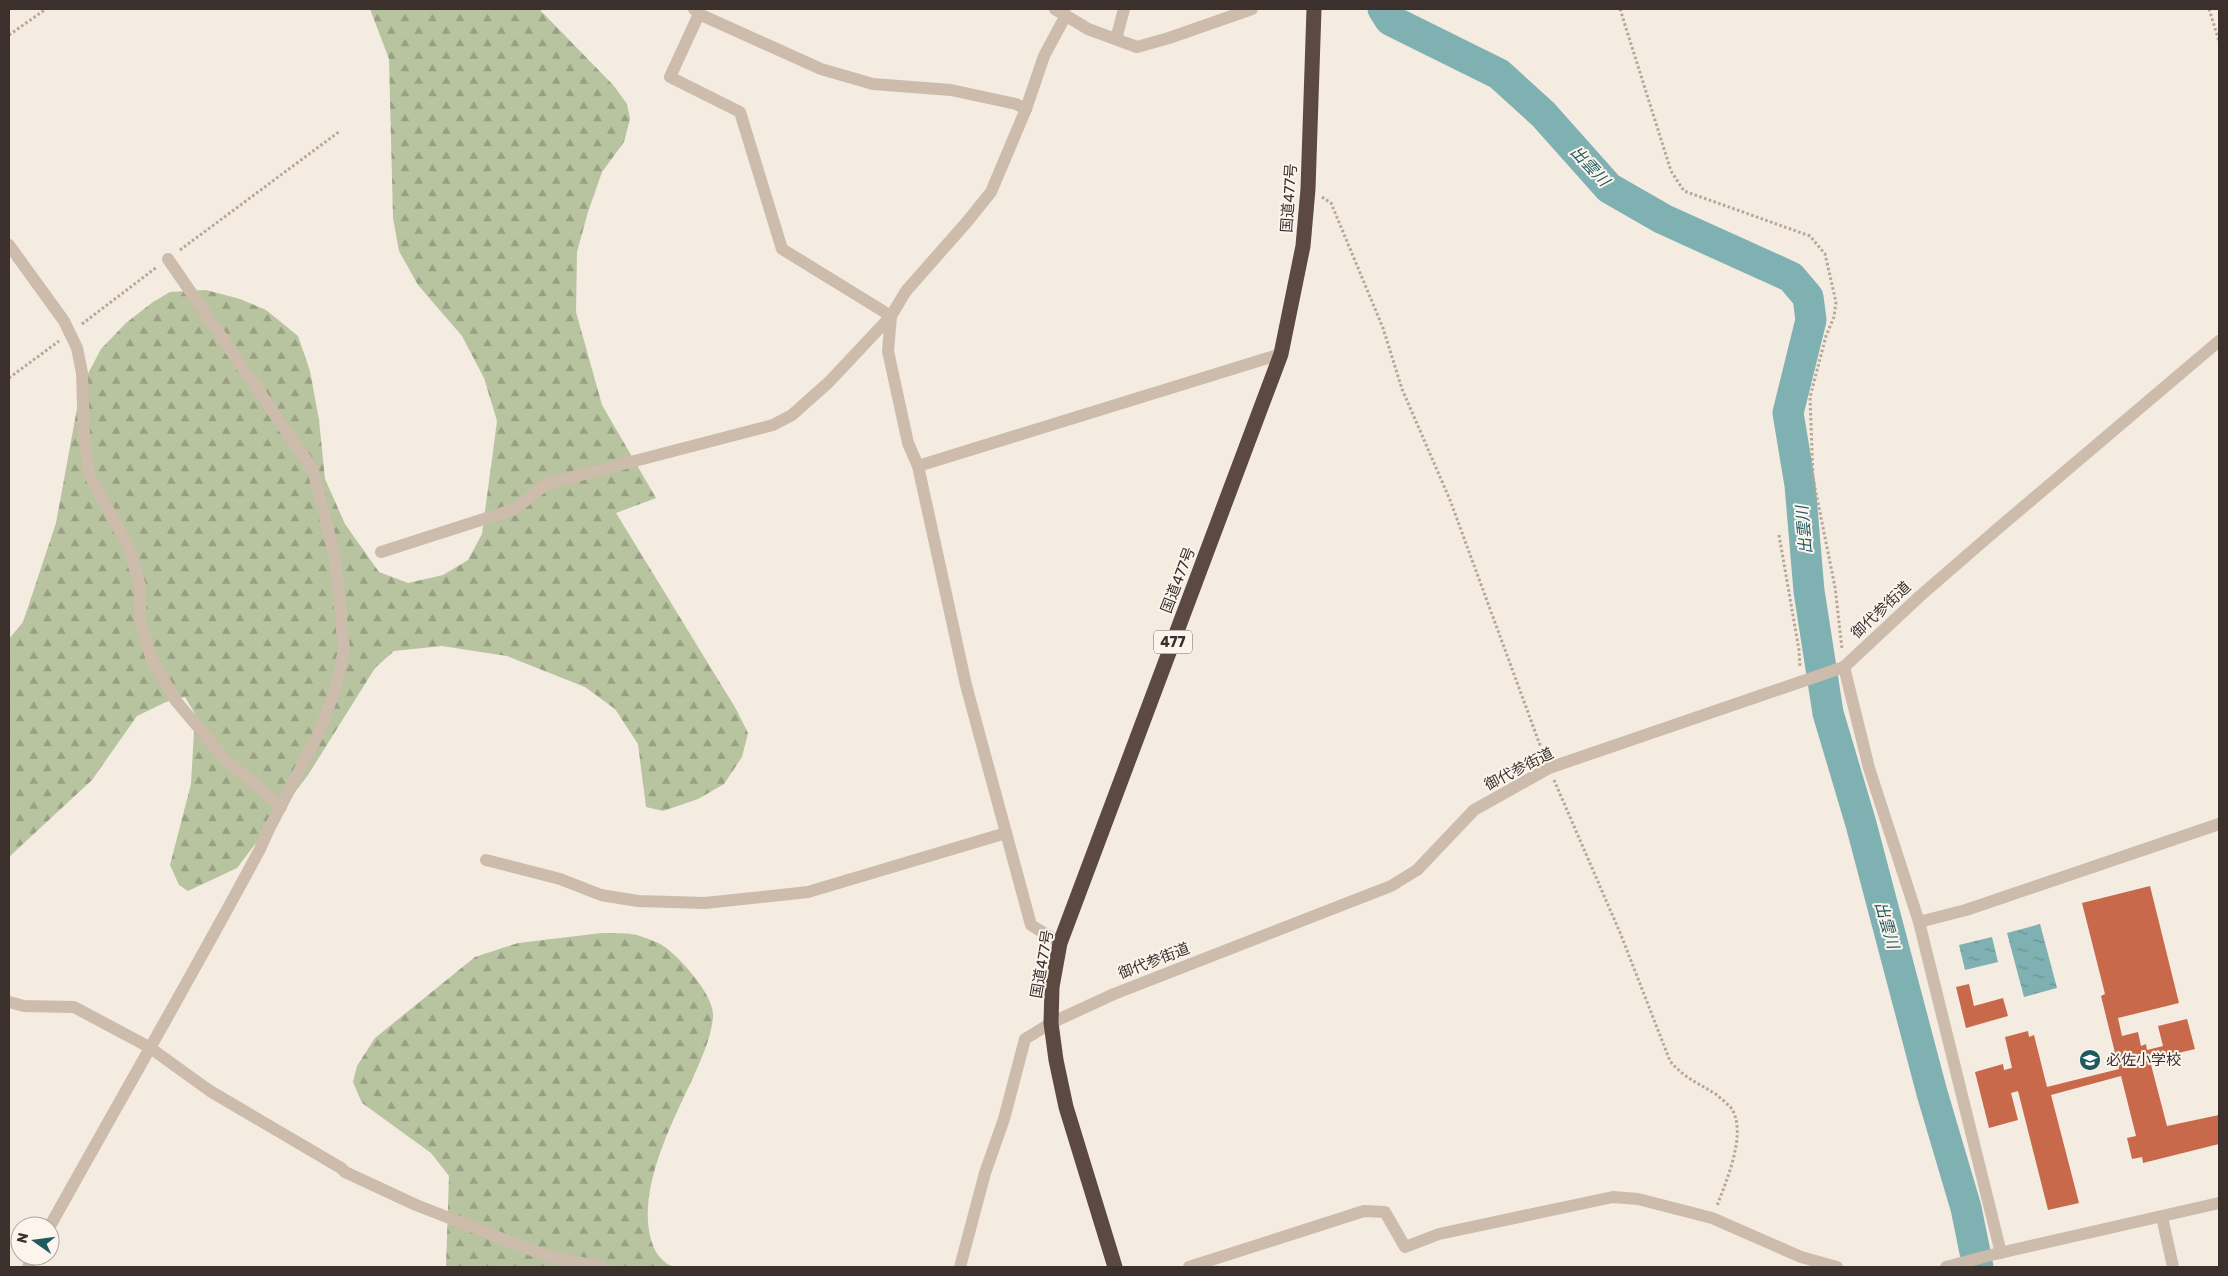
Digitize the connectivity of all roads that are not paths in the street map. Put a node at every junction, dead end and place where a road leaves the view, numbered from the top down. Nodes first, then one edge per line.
1 (1124, 9) edge
2 (1252, 9) edge
3 (1314, 9) edge
4 (697, 12) edge
5 (1060, 12) edge
6 (1116, 39) junction
7 (1026, 109) junction
8 (9, 245) edge
9 (168, 259) road end
10 (891, 316) junction
11 (2219, 341) edge
12 (1281, 354) junction
13 (918, 466) junction
14 (381, 552) dead end
15 (1838, 669) junction
16 (281, 807) junction
17 (2219, 824) edge
18 (1006, 834) junction
19 (486, 860) dead end
20 (1919, 922) junction
21 (1060, 943) junction
22 (9, 1002) edge
23 (1051, 1024) junction
24 (149, 1047) junction
25 (2219, 1202) edge
26 (56, 1216) edge
27 (2162, 1217) junction
28 (1996, 1254) junction
29 (602, 1267) edge
30 (960, 1267) edge
31 (1115, 1267) edge
32 (1189, 1267) edge
33 (1837, 1267) edge
34 (1948, 1267) edge
35 (2173, 1267) edge

1 - 6 street
2 - 6 street
3 - 12 highway, 国道477号 / 477
4 - 7 street
4 - 10 street
5 - 6 street
5 - 7 street
7 - 10 street
8 - 16 street
9 - 16 street
10 - 13 street
10 - 14 street
11 - 15 street, 御代参街道
12 - 13 street
12 - 21 highway, 国道477号 / 477
13 - 18 street
15 - 20 street
15 - 23 street, 御代参街道
16 - 24 street
17 - 20 street
18 - 19 street
18 - 21 street
20 - 28 street
21 - 23 highway, 国道477号 / 477
22 - 24 street
23 - 30 street, 御代参街道
23 - 31 highway, 国道477号 / 477
24 - 26 street
24 - 29 street
25 - 27 street
27 - 28 street
27 - 35 street
28 - 34 street
32 - 33 street

